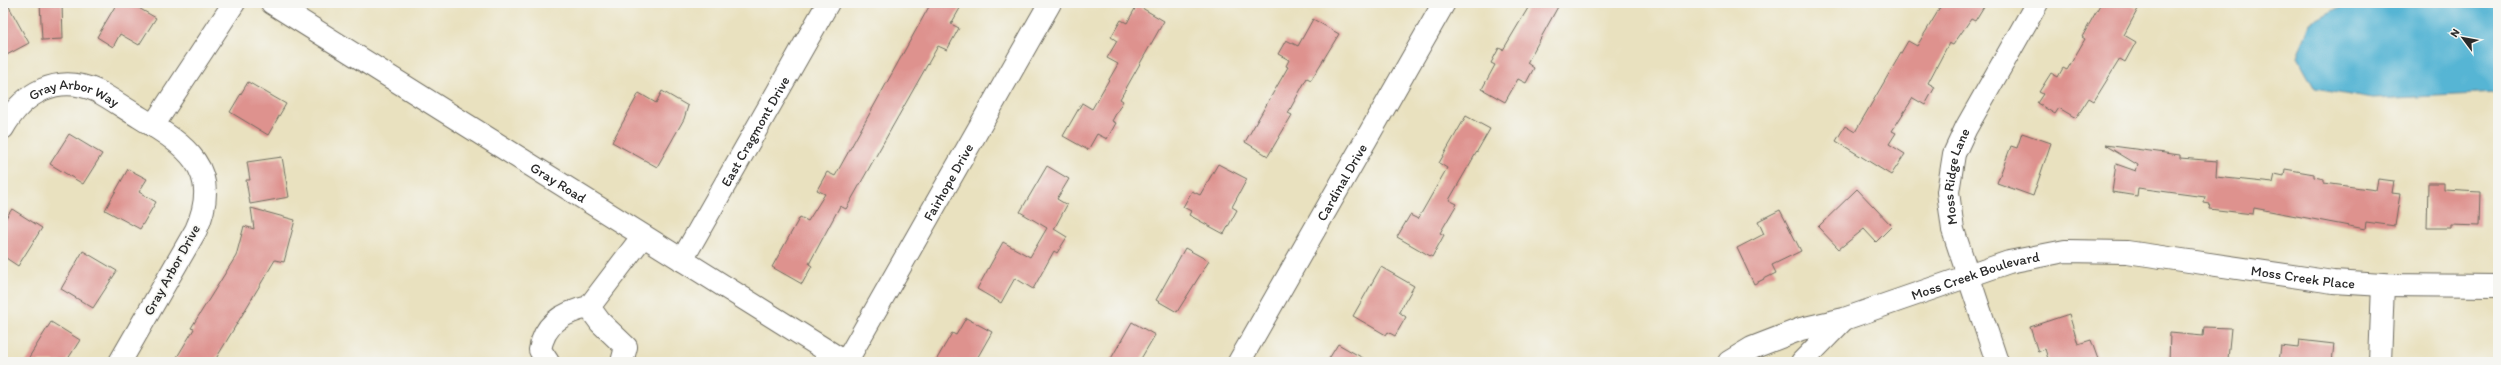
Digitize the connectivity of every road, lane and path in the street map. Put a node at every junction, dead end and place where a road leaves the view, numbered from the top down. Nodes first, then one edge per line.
1 (234, 3) edge
2 (272, 3) edge
3 (828, 3) edge
4 (1050, 3) edge
5 (1444, 3) edge
6 (2037, 3) edge
7 (153, 126) junction
8 (3, 128) edge
9 (643, 236) junction
10 (2110, 251) joint
11 (682, 260) junction
12 (1968, 276) junction
13 (2382, 285) junction
14 (2498, 286) edge
15 (589, 307) junction
16 (1844, 319) junction
17 (120, 362) edge
18 (548, 362) edge
19 (622, 362) edge
20 (845, 362) edge
21 (1239, 362) edge
22 (1729, 362) edge
23 (1802, 362) edge
24 (1997, 362) edge
25 (2380, 362) edge

1 - 7 street
2 - 9 street, Gray Road
3 - 11 street, East Cragmont Drive
4 - 20 street, Fairhope Drive
5 - 21 street, Cardinal Drive
6 - 12 street, Moss Ridge Lane
7 - 8 street, Gray Arbor Way
7 - 17 street, Gray Arbor Drive
9 - 11 street, Gray Road
9 - 15 street
10 - 12 street, Moss Creek Boulevard
10 - 13 street, Moss Creek Place
11 - 20 street, Gray Road
12 - 16 street, Moss Creek Boulevard
12 - 24 street, Moss Ridge Lane
13 - 14 street, Moss Creek Place
13 - 25 street
15 - 18 street
15 - 19 street
16 - 22 street, Moss Creek Boulevard
16 - 23 street, Moss Creek Boulevard

